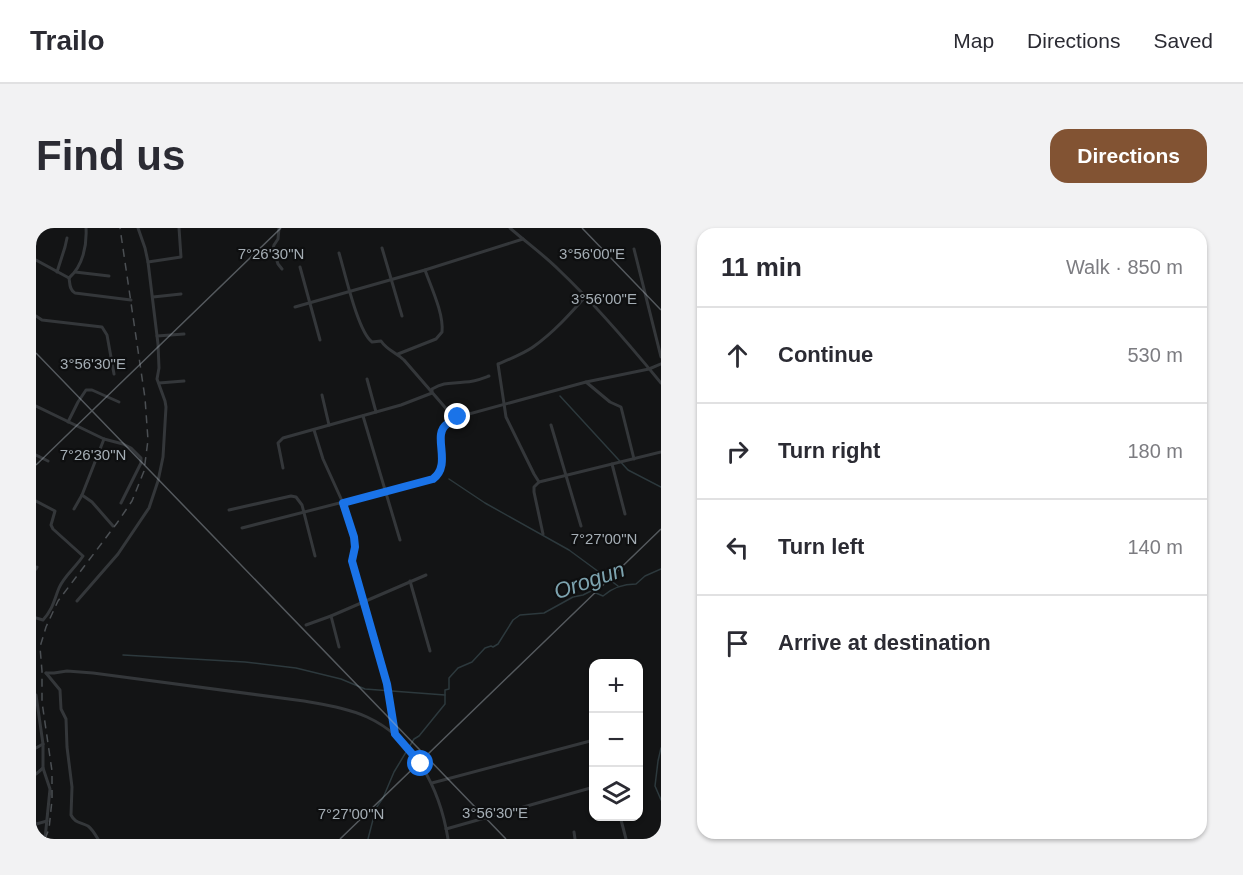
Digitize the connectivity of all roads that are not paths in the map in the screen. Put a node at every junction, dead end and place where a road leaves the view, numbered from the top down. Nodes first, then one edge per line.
1 (86, 228) edge
2 (138, 228) edge
3 (179, 228) edge
4 (279, 228) edge
5 (510, 228) edge
6 (67, 238) dead end
7 (523, 239) junction
8 (382, 248) dead end
9 (634, 249) dead end
10 (339, 254) dead end
11 (36, 260) edge
12 (148, 262) junction
13 (300, 267) dead end
14 (282, 269) dead end
15 (425, 270) junction
16 (57, 272) junction
17 (75, 272) junction
18 (109, 276) dead end
19 (69, 278) junction
20 (392, 280) junction
21 (351, 292) junction
22 (181, 294) dead end
23 (586, 296) junction
24 (153, 297) junction
25 (131, 300) dead end
26 (309, 303) junction
27 (295, 307) dead end
28 (36, 316) edge
29 (402, 316) dead end
30 (184, 334) dead end
31 (157, 336) junction
32 (320, 340) dead end
33 (398, 354) junction
34 (661, 357) edge
35 (661, 364) edge
36 (649, 369) junction
37 (114, 374) dead end
38 (489, 376) dead end
39 (367, 379) dead end
40 (184, 381) dead end
41 (586, 382) junction
42 (159, 383) junction
43 (661, 383) edge
44 (432, 393) junction
45 (322, 395) dead end
46 (119, 402) dead end
47 (504, 404) junction
48 (36, 406) edge
49 (376, 412) junction
50 (363, 416) junction
51 (456, 420) junction
52 (68, 422) junction
53 (329, 425) junction
54 (551, 425) dead end
55 (314, 430) junction
56 (104, 439) junction
57 (661, 452) edge
58 (36, 455) edge
59 (634, 459) junction
60 (48, 461) dead end
61 (612, 464) junction
62 (283, 468) dead end
63 (567, 475) junction
64 (539, 482) junction
65 (386, 491) junction
66 (82, 495) junction
67 (36, 501) edge
68 (122, 503) dead end
69 (343, 503) junction
70 (74, 509) dead end
71 (229, 510) dead end
72 (304, 513) junction
73 (625, 514) dead end
74 (113, 526) dead end
75 (581, 526) dead end
76 (242, 528) dead end
77 (543, 534) dead end
78 (400, 540) dead end
79 (315, 556) dead end
80 (426, 575) dead end
81 (410, 581) junction
82 (77, 601) dead end
83 (363, 601) junction
84 (331, 616) junction
85 (36, 618) edge
86 (306, 625) dead end
87 (339, 647) dead end
88 (430, 651) dead end
89 (36, 695) edge
90 (36, 702) edge
91 (395, 734) junction
92 (589, 741) edge
93 (43, 744) junction
94 (36, 747) edge
95 (43, 768) junction
96 (36, 774) edge
97 (432, 783) junction
98 (589, 788) edge
99 (47, 821) junction
100 (621, 821) edge
101 (36, 824) edge
102 (446, 829) junction
103 (574, 832) dead end
104 (45, 839) edge
105 (98, 839) edge
106 (448, 839) edge
107 (575, 839) edge
108 (626, 839) edge

1 - 17 street
2 - 12 street
3 - 12 street
4 - 14 street
5 - 7 street
6 - 16 street
7 - 15 street
7 - 23 street
8 - 20 street
9 - 34 street
10 - 21 street
11 - 16 street
12 - 24 street
13 - 26 street
15 - 20 street
15 - 33 street
16 - 19 street
17 - 18 street
17 - 19 street
19 - 25 street
20 - 21 street
20 - 29 street
21 - 26 street
21 - 33 street
22 - 24 street
23 - 36 street
23 - 47 street
24 - 31 street
26 - 27 street
26 - 32 street
28 - 37 street
30 - 31 street
31 - 42 street
33 - 44 street
35 - 36 street
36 - 41 street
36 - 43 street
38 - 44 street
39 - 49 street
40 - 42 street
41 - 47 street
41 - 59 street
42 - 82 street
44 - 49 street
44 - 51 street
45 - 53 street
46 - 52 street
47 - 51 street
47 - 64 street
48 - 52 street
49 - 50 street
50 - 53 street
50 - 65 street
51 - 65 street
52 - 56 street
53 - 55 street
54 - 63 street
55 - 62 street
55 - 69 street
56 - 66 street
56 - 68 street
57 - 59 street
58 - 60 street
59 - 61 street
61 - 63 street
61 - 73 street
63 - 64 street
63 - 75 street
64 - 77 street
65 - 69 street
65 - 78 street
66 - 70 street
66 - 74 street
67 - 85 street
69 - 72 street
69 - 83 street
71 - 72 street
72 - 76 street
72 - 79 street
80 - 81 street
81 - 83 street
81 - 88 street
83 - 84 street
83 - 91 street
84 - 86 street
84 - 87 street
89 - 90 street
90 - 93 street
91 - 97 street
91 - 105 street
92 - 97 street
93 - 94 street
93 - 95 street
95 - 96 street
95 - 99 street
97 - 102 street
98 - 102 street
99 - 101 street
99 - 104 street
100 - 108 street
102 - 106 street
103 - 107 street

